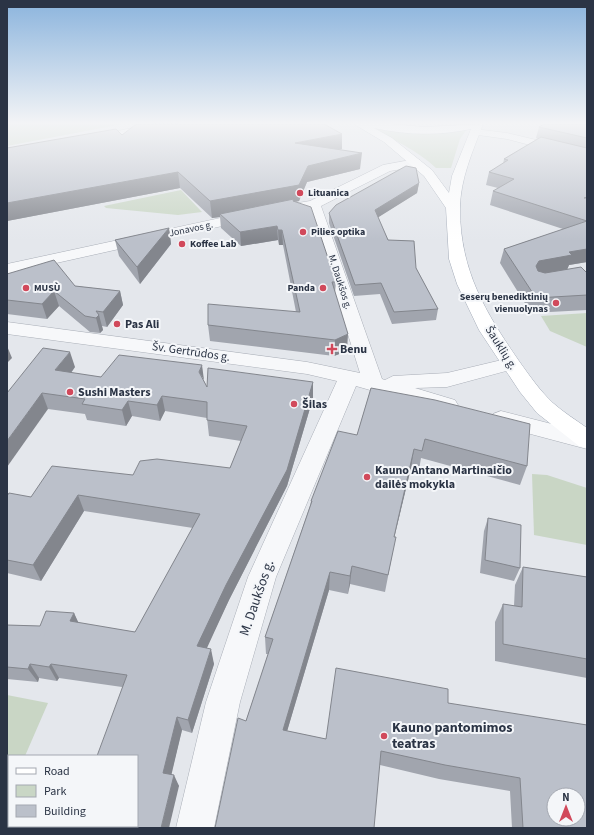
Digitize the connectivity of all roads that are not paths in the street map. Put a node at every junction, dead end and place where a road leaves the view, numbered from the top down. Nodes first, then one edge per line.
1 (416, 163) joint
2 (463, 163) edge
3 (314, 204) junction
4 (453, 208) junction
5 (7, 269) edge
6 (7, 328) edge
7 (510, 364) junction
8 (361, 380) junction
9 (587, 440) edge
10 (195, 828) edge

1 - 3 street, Jonavos g.
1 - 4 main road
2 - 4 main road, Šauklių g.
3 - 5 street, Jonavos g.
3 - 8 street, M. Daukšos g.
4 - 7 main road, Šauklių g.
6 - 8 street, Šv. Gertrūdos g.
7 - 8 street, Šv. Gertrūdos g.
7 - 9 main road, Šauklių g.
8 - 9 street, Šv. Gertrūdos g.
8 - 10 street, M. Daukšos g.

